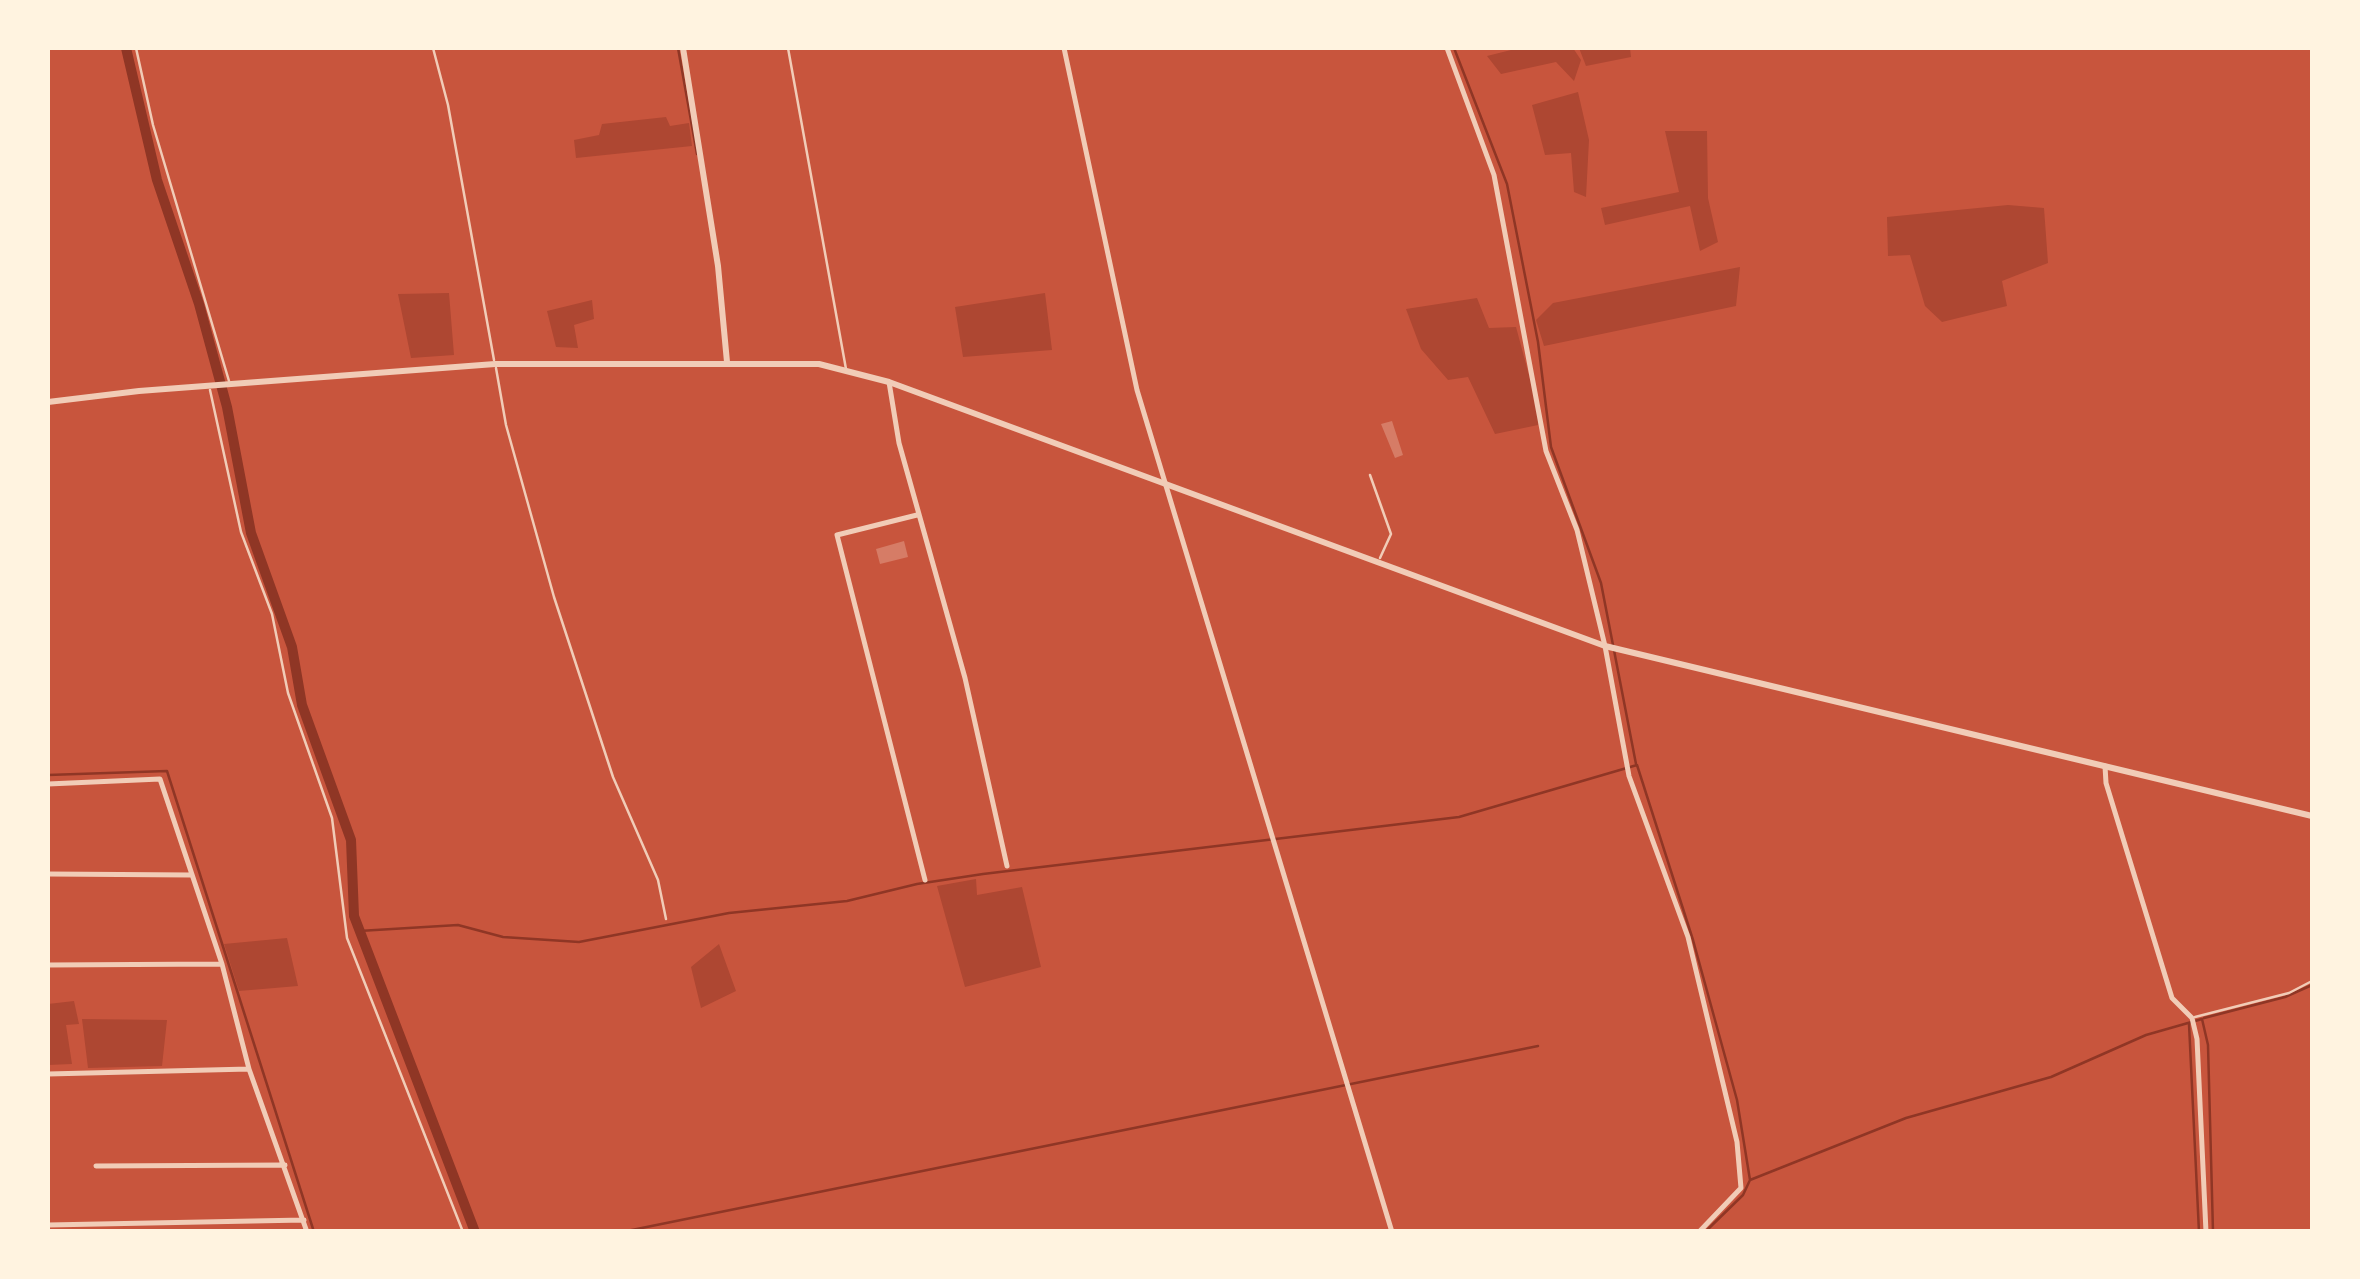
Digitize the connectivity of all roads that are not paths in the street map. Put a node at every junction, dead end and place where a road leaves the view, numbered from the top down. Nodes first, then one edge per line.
1 (136, 48) edge
2 (433, 48) edge
3 (683, 48) edge
4 (788, 48) edge
5 (1064, 48) edge
6 (1448, 48) edge
7 (727, 362) junction
8 (495, 364) junction
9 (846, 370) junction
10 (890, 382) junction
11 (231, 387) junction
12 (210, 388) junction
13 (48, 402) edge
14 (1370, 476) dead end
15 (1163, 482) junction
16 (916, 515) junction
17 (1377, 564) junction
18 (1605, 646) junction
19 (2106, 766) junction
20 (48, 784) edge
21 (2312, 816) edge
22 (1007, 866) dead end
23 (48, 874) edge
24 (192, 875) junction
25 (925, 880) dead end
26 (666, 919) dead end
27 (48, 964) edge
28 (222, 964) junction
29 (2312, 980) edge
30 (2192, 1018) junction
31 (249, 1069) junction
32 (48, 1074) edge
33 (286, 1165) junction
34 (96, 1166) dead end
35 (304, 1220) junction
36 (48, 1225) edge
37 (307, 1232) edge
38 (463, 1232) edge
39 (1392, 1232) edge
40 (1699, 1232) edge
41 (2206, 1232) edge

1 - 11 lane
2 - 8 lane
3 - 7 street
4 - 9 lane
5 - 15 street
6 - 18 street
7 - 8 street
7 - 9 street
8 - 11 street
8 - 26 lane
9 - 10 street
10 - 15 street
10 - 16 street
11 - 12 street
12 - 13 street
12 - 38 lane
14 - 17 lane
15 - 17 street
15 - 39 street
16 - 22 street
16 - 25 street
17 - 18 street
18 - 19 street
18 - 40 street
19 - 21 street
19 - 30 street
20 - 24 street
23 - 24 street
24 - 28 street
27 - 28 street
28 - 31 street
29 - 30 lane
30 - 41 street
31 - 32 street
31 - 33 street
33 - 34 street
33 - 35 street
35 - 36 street
35 - 37 street

